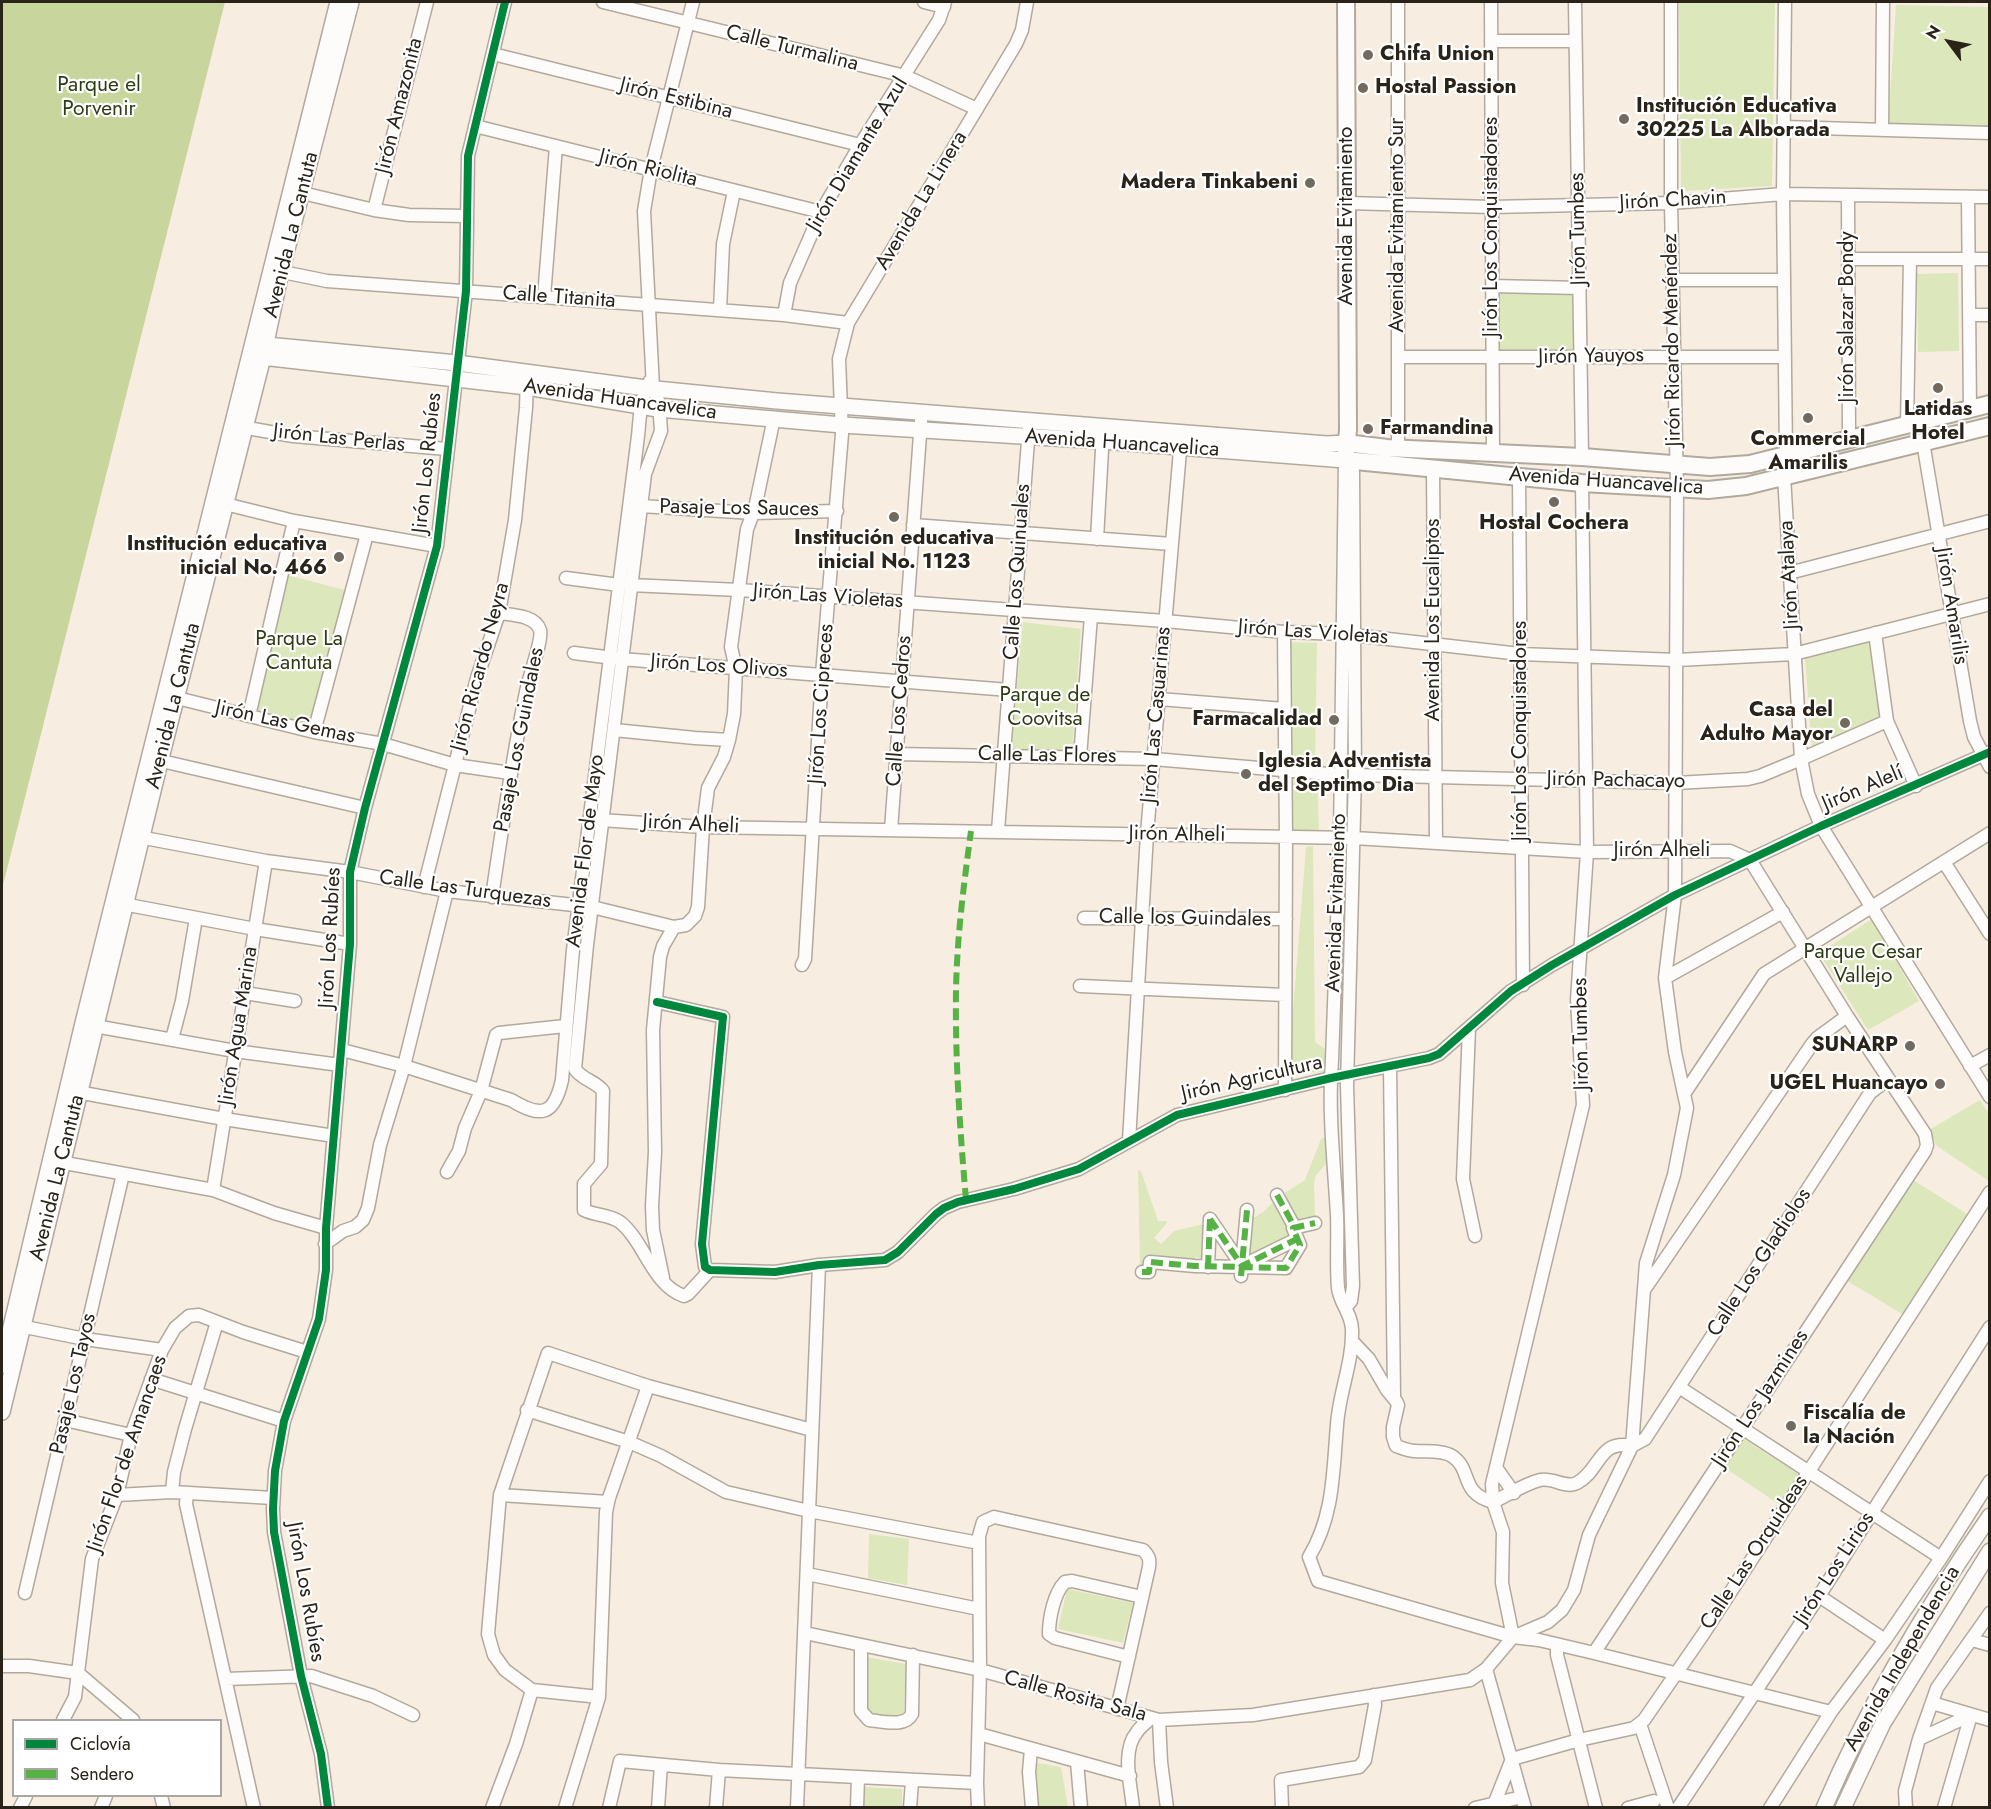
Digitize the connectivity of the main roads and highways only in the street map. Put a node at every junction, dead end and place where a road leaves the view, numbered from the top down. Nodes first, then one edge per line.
1 (338, 2) edge
2 (351, 2) edge
3 (1346, 2) edge
4 (296, 191) junction
5 (258, 350) junction
6 (527, 379) junction
7 (1989, 404) edge
8 (921, 421) junction
9 (1989, 426) edge
10 (1103, 434) junction
11 (1349, 448) junction
12 (16, 1325) junction
13 (2, 1365) edge
14 (2, 1412) edge
15 (1989, 1516) edge
16 (1989, 1551) edge
17 (1824, 1808) edge
18 (1843, 1808) edge

1 - 4 main road, Avenida La Cantuta
2 - 4 main road, Avenida La Cantuta
3 - 11 highway, Avenida Evitamiento
4 - 5 main road, Avenida La Cantuta
5 - 6 main road, Avenida Huancavelica
5 - 12 main road, Avenida La Cantuta
6 - 8 main road, Avenida Huancavelica
6 - 8 main road, Avenida Huancavelica
7 - 11 highway, Avenida Huancavelica
8 - 10 main road, Avenida Huancavelica
8 - 10 main road, Avenida Huancavelica
9 - 11 highway, Avenida Huancavelica
10 - 11 main road, Avenida Huancavelica
12 - 13 main road, Avenida La Cantuta
12 - 14 main road, Avenida La Cantuta
15 - 17 main road, Avenida Independencia
16 - 18 main road, Avenida Independencia

